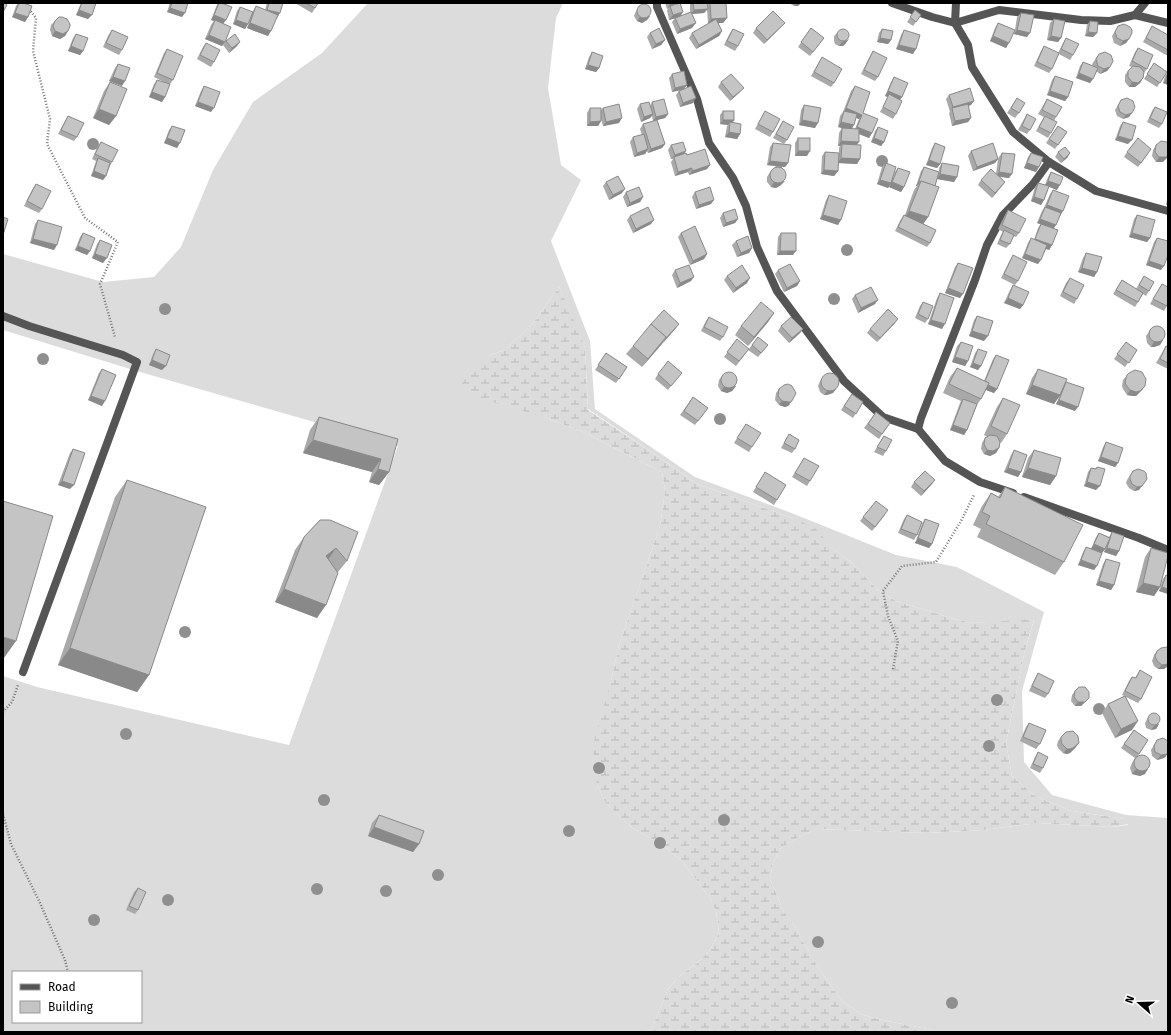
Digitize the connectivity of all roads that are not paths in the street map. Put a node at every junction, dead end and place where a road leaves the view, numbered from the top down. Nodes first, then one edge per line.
1 (657, 3) edge
2 (892, 3) edge
3 (956, 3) edge
4 (1145, 3) edge
5 (1135, 15) junction
6 (955, 23) junction
7 (1168, 23) edge
8 (1049, 162) junction
9 (1168, 211) edge
10 (3, 316) edge
11 (918, 429) junction
12 (1168, 550) edge
13 (23, 672) road end

1 - 11 street
2 - 6 street
3 - 6 street
4 - 5 street
5 - 6 street
5 - 7 street
6 - 8 street
8 - 9 street
8 - 11 street
10 - 13 street
11 - 12 street

